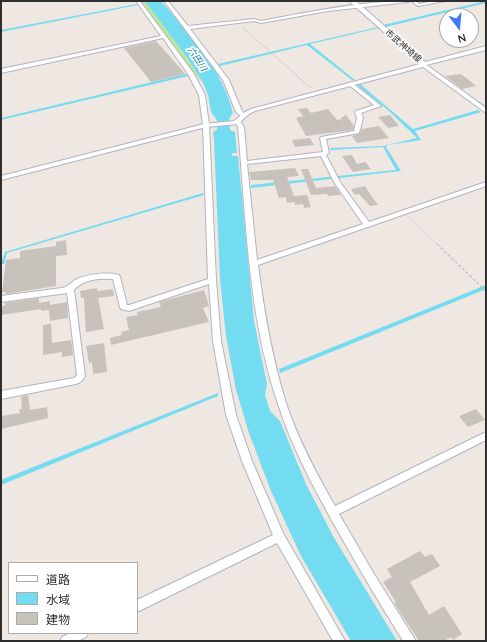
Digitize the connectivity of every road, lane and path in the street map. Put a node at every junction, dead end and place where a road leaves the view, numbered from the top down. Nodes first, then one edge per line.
1 (138, 1) edge
2 (166, 1) edge
3 (173, 1) edge
4 (352, 1) edge
5 (408, 1) edge
6 (413, 1) edge
7 (443, 1) edge
8 (358, 7) junction
9 (236, 22) junction
10 (186, 28) junction
11 (163, 37) junction
12 (486, 48) edge
13 (424, 65) junction
14 (1, 71) edge
15 (351, 84) junction
16 (316, 93) junction
17 (486, 112) edge
18 (243, 116) junction
19 (235, 123) junction
20 (206, 125) junction
21 (323, 154) junction
22 (244, 163) junction
23 (1, 178) edge
24 (486, 184) edge
25 (404, 213) junction
26 (368, 225) junction
27 (255, 263) junction
28 (212, 280) junction
29 (70, 289) junction
30 (486, 290) edge
31 (1, 299) edge
32 (1, 395) edge
33 (486, 436) edge
34 (332, 512) junction
35 (279, 537) junction
36 (138, 606) edge
37 (80, 634) edge
38 (66, 641) edge
39 (339, 641) edge
40 (410, 641) edge

1 - 11 street
2 - 3 street
2 - 10 street
4 - 8 main road, 市武神埼線
5 - 8 street
6 - 7 street
8 - 9 street
8 - 13 main road, 市武神埼線
9 - 10 street
9 - 16 path
10 - 18 street
11 - 14 street
11 - 20 street
12 - 13 main road, 市武神埼線
13 - 15 street
13 - 17 street
15 - 16 street
15 - 21 street
16 - 18 street
18 - 19 street
19 - 20 street
19 - 22 street
20 - 23 street
20 - 28 street
21 - 22 street
21 - 26 street
22 - 27 street
24 - 25 street
25 - 26 street
25 - 30 path
26 - 27 street
27 - 34 street
28 - 29 street
28 - 35 street
29 - 31 street
29 - 32 street
33 - 34 street
34 - 40 street
35 - 36 street
35 - 39 street
37 - 38 street

